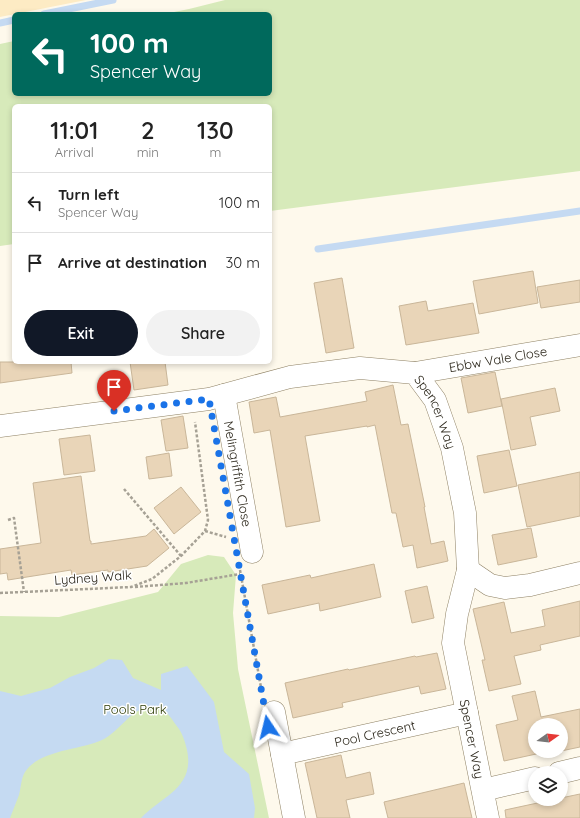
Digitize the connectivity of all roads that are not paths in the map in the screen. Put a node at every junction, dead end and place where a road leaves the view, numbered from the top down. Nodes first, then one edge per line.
1 (580, 345) edge
2 (415, 373) junction
3 (224, 395) junction
4 (0, 426) edge
5 (246, 560) road end
6 (468, 570) junction
7 (580, 573) edge
8 (268, 704) road end
9 (467, 713) junction
10 (282, 754) junction
11 (580, 768) edge
12 (568, 771) edge
13 (528, 780) edge
14 (483, 790) junction
15 (294, 818) edge
16 (488, 818) edge

1 - 2 street, Ebbw Vale Close
2 - 3 street, Spencer Way
2 - 6 street, Spencer Way
3 - 4 street, Spencer Way
3 - 5 street, Melingriffith Close
6 - 7 street
6 - 9 street, Spencer Way
8 - 10 street
9 - 10 street, Pool Crescent
9 - 14 street, Spencer Way
10 - 15 street
11 - 12 street
13 - 14 street
14 - 16 street, Spencer Way

